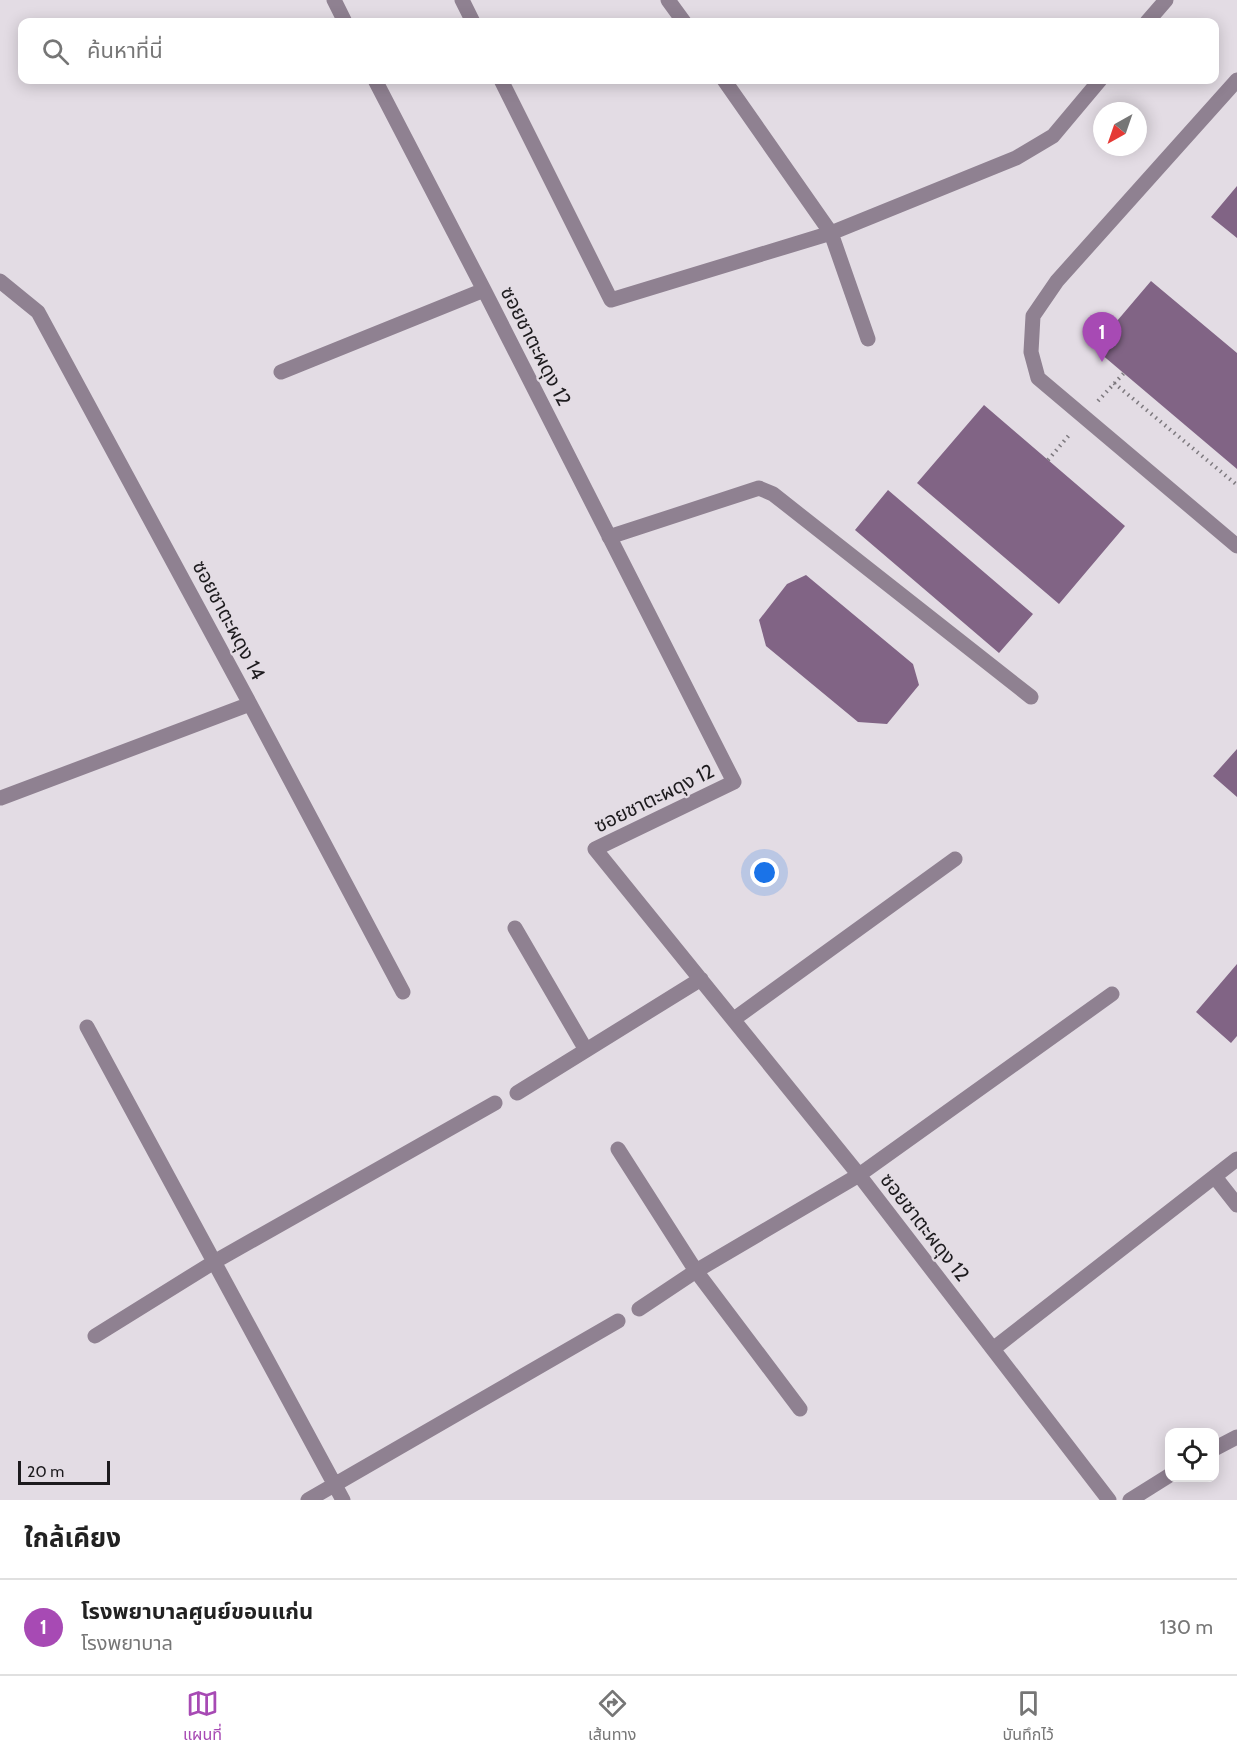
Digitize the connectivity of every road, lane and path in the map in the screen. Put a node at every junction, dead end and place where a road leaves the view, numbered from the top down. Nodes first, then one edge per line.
1 (334, 0) edge
2 (462, 0) edge
3 (668, 0) edge
4 (1166, 0) edge
5 (343, 18) edge
6 (471, 18) edge
7 (681, 18) edge
8 (1150, 18) edge
9 (1237, 80) edge
10 (377, 84) edge
11 (503, 84) edge
12 (726, 84) edge
13 (1097, 84) edge
14 (831, 233) junction
15 (0, 281) edge
16 (484, 290) junction
17 (868, 339) dead end
18 (281, 372) dead end
19 (1114, 383) dead end
20 (1237, 485) edge
21 (609, 537) junction
22 (1237, 546) edge
23 (1031, 697) dead end
24 (250, 704) junction
25 (2, 798) dead end
26 (955, 859) dead end
27 (515, 928) dead end
28 (701, 979) junction
29 (403, 992) dead end
30 (1112, 994) dead end
31 (734, 1019) junction
32 (87, 1028) dead end
33 (586, 1050) junction
34 (517, 1093) dead end
35 (495, 1104) dead end
36 (618, 1149) dead end
37 (1237, 1159) edge
38 (859, 1174) junction
39 (1215, 1177) junction
40 (1237, 1205) edge
41 (214, 1262) junction
42 (696, 1271) junction
43 (639, 1309) dead end
44 (618, 1321) dead end
45 (94, 1336) dead end
46 (993, 1349) junction
47 (800, 1409) dead end
48 (1237, 1437) edge
49 (1219, 1447) edge
50 (1165, 1478) edge
51 (334, 1485) junction
52 (308, 1500) edge
53 (343, 1500) edge
54 (1109, 1500) edge
55 (1130, 1500) edge

1 - 5 street
2 - 6 street
3 - 7 street
4 - 8 street
9 - 22 street
10 - 16 street, ซอยชาตะผดุง 12
11 - 14 street
12 - 14 street
13 - 14 street
14 - 17 street
15 - 24 street, ซอยชาตะผดุง 14
16 - 18 street
16 - 21 street, ซอยชาตะผดุง 12
19 - 20 path
21 - 23 street
21 - 28 street, ซอยชาตะผดุง 12
24 - 25 street
24 - 29 street, ซอยชาตะผดุง 14
26 - 31 street
27 - 33 street
28 - 31 street, ซอยชาตะผดุง 12
28 - 33 street
30 - 38 street
31 - 38 street, ซอยชาตะผดุง 12
32 - 41 street
33 - 34 street
35 - 41 street
36 - 42 street
37 - 39 street
38 - 42 street
38 - 46 street, ซอยชาตะผดุง 12
39 - 40 street
39 - 46 street
41 - 45 street
41 - 51 street
42 - 43 street
42 - 47 street
44 - 51 street
46 - 54 street, ซอยชาตะผดุง 12
48 - 49 street
50 - 55 street
51 - 52 street
51 - 53 street

